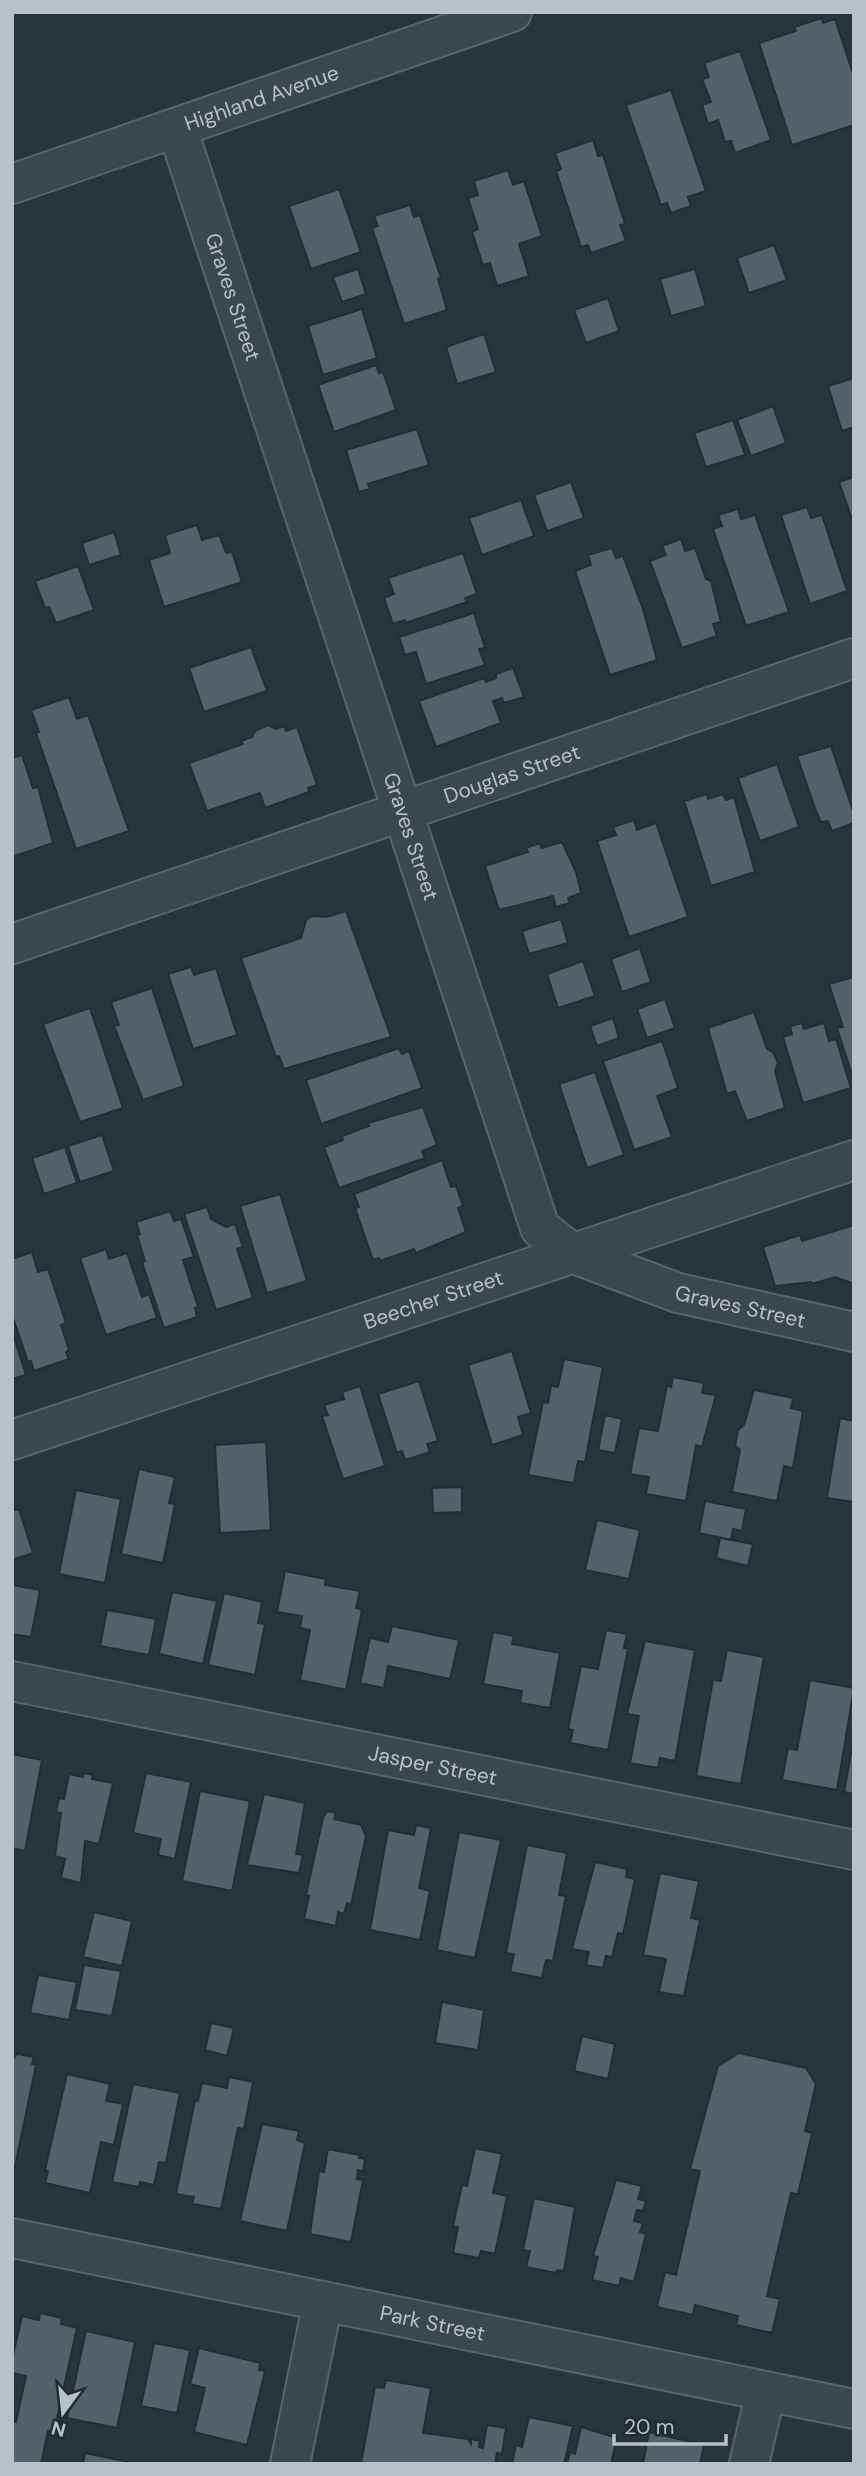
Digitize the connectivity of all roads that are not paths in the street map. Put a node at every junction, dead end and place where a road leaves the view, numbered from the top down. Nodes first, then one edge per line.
1 (512, 12) edge
2 (177, 128) junction
3 (12, 184) edge
4 (854, 658) edge
5 (404, 811) junction
6 (12, 944) edge
7 (854, 1160) edge
8 (572, 1253) junction
9 (854, 1332) edge
10 (12, 1440) edge
11 (12, 1682) edge
12 (854, 1850) edge
13 (12, 2238) edge
14 (323, 2301) junction
15 (766, 2391) junction
16 (854, 2409) edge
17 (290, 2464) edge
18 (749, 2464) edge

1 - 2 street, Highland Avenue
2 - 3 street, Highland Avenue
2 - 5 street, Graves Street
4 - 5 street, Douglas Street
5 - 6 street, Douglas Street
5 - 8 street, Graves Street
7 - 8 street, Beecher Street
8 - 9 street, Graves Street
8 - 10 street, Beecher Street
11 - 12 street, Jasper Street
13 - 14 street, Park Street
14 - 15 street, Park Street
14 - 17 street
15 - 16 street, Park Street
15 - 18 street

